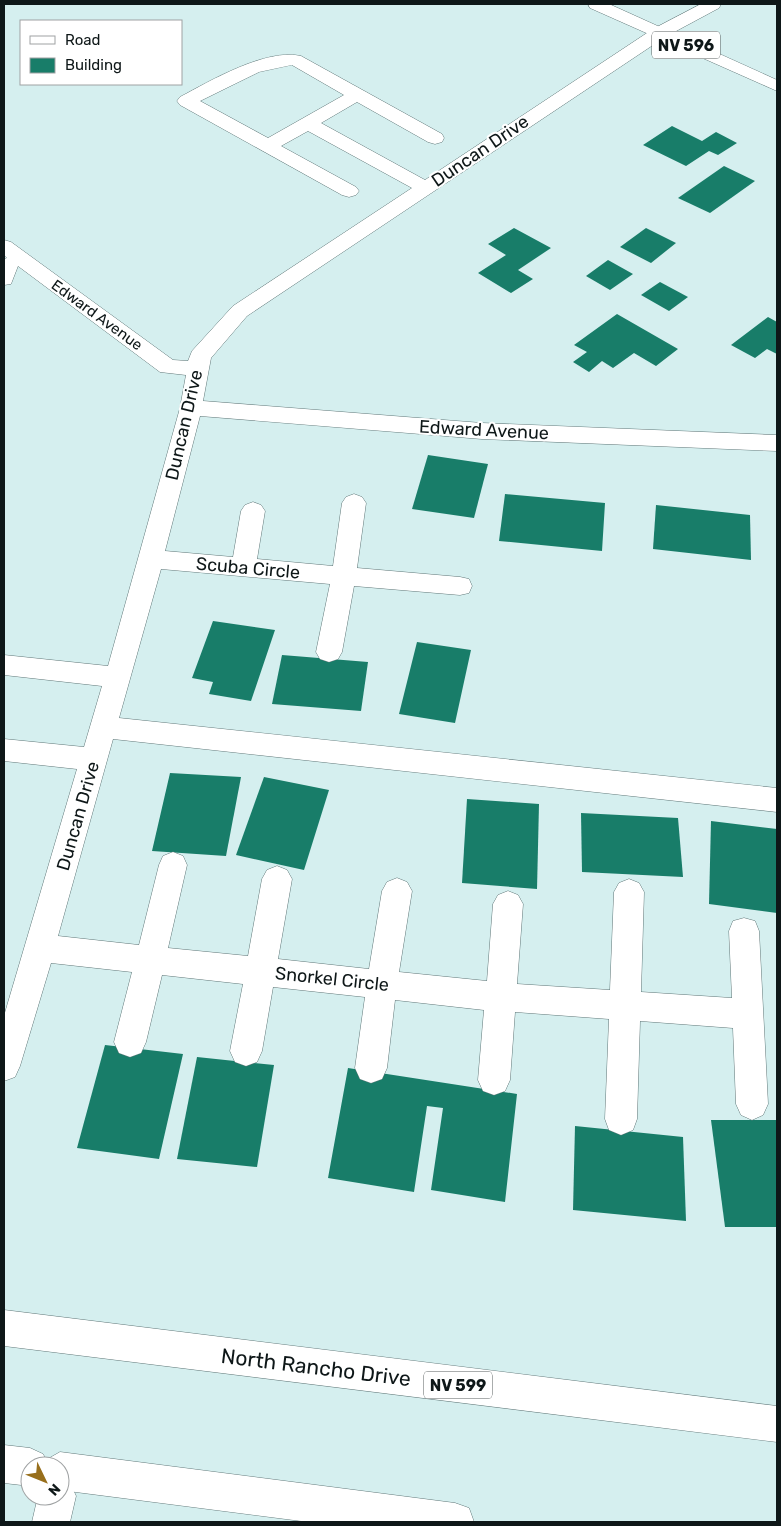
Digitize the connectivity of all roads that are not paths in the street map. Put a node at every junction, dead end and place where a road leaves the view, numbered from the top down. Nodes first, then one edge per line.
1 (596, 4) edge
2 (713, 4) edge
3 (659, 33) junction
4 (777, 86) edge
5 (357, 95) junction
6 (325, 113) junction
7 (308, 123) junction
8 (435, 138) dead end
9 (268, 146) junction
10 (433, 182) junction
11 (349, 191) dead end
12 (8, 262) edge
13 (197, 369) junction
14 (191, 408) junction
15 (777, 443) edge
16 (354, 503) dead end
17 (253, 511) dead end
18 (151, 559) junction
19 (243, 567) junction
20 (344, 576) junction
21 (460, 586) dead end
22 (329, 652) dead end
23 (4, 665) edge
24 (118, 677) junction
25 (103, 727) junction
26 (4, 750) edge
27 (94, 760) junction
28 (777, 800) edge
29 (173, 864) dead end
30 (277, 879) dead end
31 (397, 892) dead end
32 (629, 892) dead end
33 (508, 904) dead end
34 (744, 931) dead end
35 (40, 948) junction
36 (151, 960) junction
37 (260, 972) junction
38 (382, 984) junction
39 (501, 997) junction
40 (624, 1007) junction
41 (748, 1014) junction
42 (130, 1042) dead end
43 (246, 1051) dead end
44 (4, 1066) edge
45 (371, 1068) dead end
46 (494, 1080) dead end
47 (752, 1104) dead end
48 (621, 1120) dead end
49 (4, 1328) edge
50 (777, 1424) edge
51 (4, 1464) edge
52 (20, 1468) edge
53 (70, 1479) edge
54 (52, 1506) edge
55 (315, 1512) edge
56 (51, 1522) edge
57 (455, 1522) edge

1 - 3 street, NV 596
2 - 3 street, Duncan Drive
3 - 4 street, NV 596
3 - 10 street, Duncan Drive
5 - 6 street
5 - 8 street
5 - 9 street
6 - 7 street
6 - 10 street
7 - 9 street
7 - 10 street
9 - 11 street
10 - 13 street, Duncan Drive
12 - 13 street, Edward Avenue
13 - 14 street, Duncan Drive
14 - 15 street, Edward Avenue
14 - 18 street, Duncan Drive
16 - 20 street
17 - 19 street
18 - 19 street, Scuba Circle
18 - 24 street, Duncan Drive
19 - 20 street, Scuba Circle
20 - 21 street, Scuba Circle
20 - 22 street
23 - 24 street
24 - 25 street, Duncan Drive
25 - 27 street, Duncan Drive
25 - 28 street
26 - 27 street
27 - 35 street, Duncan Drive
29 - 36 street
30 - 37 street
31 - 38 street
32 - 40 street
33 - 39 street
34 - 41 street
35 - 36 street, Snorkel Circle
35 - 44 street, Duncan Drive
36 - 37 street, Snorkel Circle
36 - 42 street
37 - 38 street, Snorkel Circle
37 - 43 street
38 - 39 street, Snorkel Circle
38 - 45 street
39 - 40 street, Snorkel Circle
39 - 46 street
40 - 41 street, Snorkel Circle
40 - 48 street
41 - 47 street
49 - 50 street, North Rancho Drive / NV 599
51 - 52 street
53 - 55 street
54 - 56 street
55 - 57 street

